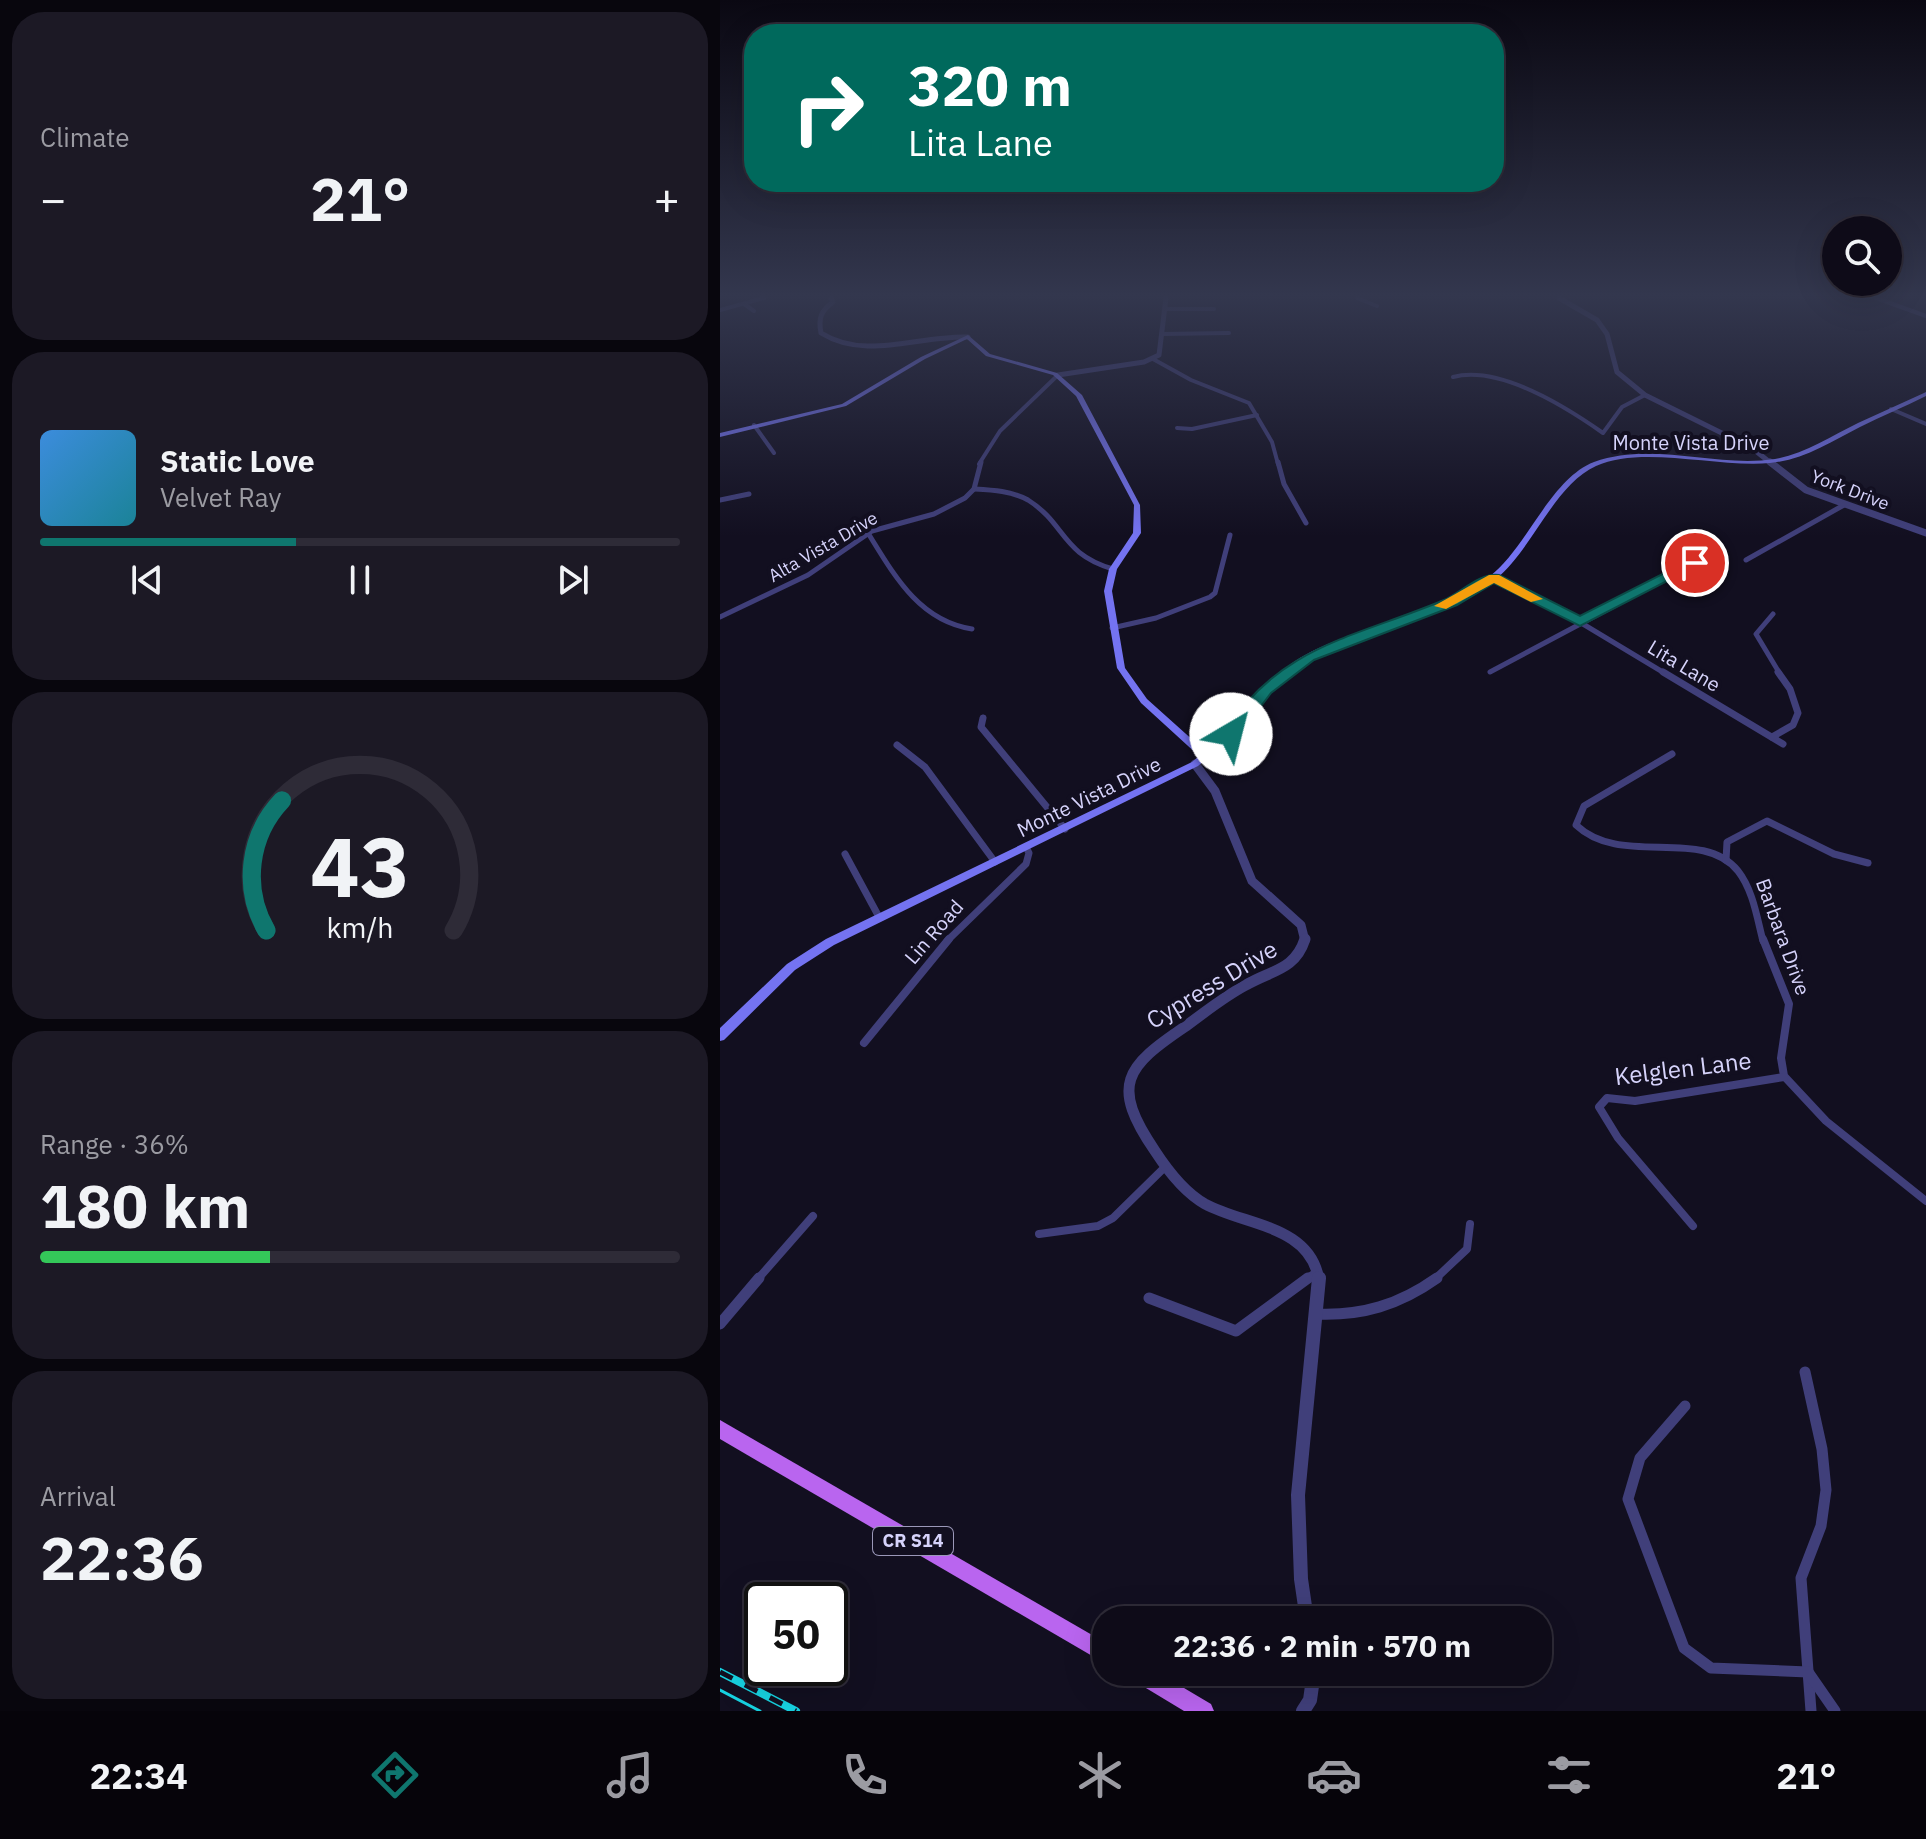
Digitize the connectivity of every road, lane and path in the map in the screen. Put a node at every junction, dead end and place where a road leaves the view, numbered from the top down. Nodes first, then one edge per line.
1 (891, 378) edge
2 (1055, 378) edge
3 (1061, 378) edge
4 (1187, 378) edge
5 (1490, 378) edge
6 (1624, 378) edge
7 (1645, 395) junction
8 (1925, 396) edge
9 (1891, 409) junction
10 (1257, 415) junction
11 (1926, 424) edge
12 (754, 425) junction
13 (1177, 428) dead end
14 (720, 435) edge
15 (774, 453) dead end
16 (1770, 461) junction
17 (974, 489) junction
18 (749, 494) dead end
19 (720, 500) edge
20 (1844, 505) junction
21 (1306, 523) dead end
22 (868, 533) junction
23 (1926, 533) edge
24 (1230, 535) dead end
25 (1746, 560) dead end
26 (1695, 563) dead end
27 (1113, 569) junction
28 (1494, 578) junction
29 (1773, 614) dead end
30 (720, 617) edge
31 (1580, 622) junction
32 (1112, 628) junction
33 (972, 629) dead end
34 (1490, 672) dead end
35 (983, 718) dead end
36 (1772, 737) junction
37 (1783, 744) dead end
38 (897, 745) dead end
39 (1672, 754) dead end
40 (1205, 756) junction
41 (1195, 764) junction
42 (1065, 829) junction
43 (1026, 847) junction
44 (845, 854) dead end
45 (1726, 860) junction
46 (995, 862) junction
47 (1868, 863) dead end
48 (879, 917) junction
49 (720, 1036) edge
50 (864, 1043) dead end
51 (1784, 1077) junction
52 (1166, 1166) junction
53 (1926, 1202) edge
54 (813, 1216) dead end
55 (1470, 1224) dead end
56 (1693, 1226) dead end
57 (1039, 1234) dead end
58 (1318, 1271) junction
59 (1149, 1298) dead end
60 (1316, 1314) junction
61 (720, 1324) edge
62 (1805, 1372) dead end
63 (1685, 1406) dead end
64 (720, 1429) edge
65 (1305, 1606) edge
66 (1092, 1646) edge
67 (1808, 1672) junction
68 (1162, 1686) edge
69 (1312, 1686) edge
70 (1204, 1711) edge
71 (1303, 1711) edge
72 (1811, 1711) edge
73 (1835, 1711) edge

1 - 12 main road
2 - 17 street
3 - 27 main road
4 - 10 street
5 - 7 street
6 - 7 street, York Drive
7 - 16 street, York Drive
8 - 9 main road, Monte Vista Drive
9 - 11 street
9 - 16 main road, Monte Vista Drive
10 - 13 street
10 - 21 street
12 - 14 main road
12 - 15 street
16 - 20 street, York Drive
16 - 28 main road, Monte Vista Drive
17 - 22 street, Alta Vista Drive
17 - 27 street
18 - 19 street
20 - 23 street, York Drive
20 - 25 street
22 - 30 street, Alta Vista Drive
22 - 33 street
24 - 32 street
26 - 31 street
27 - 32 main road
28 - 31 street, Lita Lane
28 - 40 main road, Monte Vista Drive
29 - 36 street
31 - 34 street
31 - 36 street, Lita Lane
32 - 40 main road
35 - 42 street
36 - 37 street, Lita Lane
38 - 46 street
39 - 45 street
40 - 41 main road, Monte Vista Drive
41 - 42 main road, Monte Vista Drive
41 - 52 street, Cypress Drive
42 - 43 main road, Monte Vista Drive
43 - 46 main road, Monte Vista Drive
43 - 50 street, Lin Road
44 - 48 street
45 - 47 street
45 - 51 street, Barbara Drive
46 - 48 main road, Monte Vista Drive
48 - 49 main road, Monte Vista Drive
51 - 53 street
51 - 56 street, Kelglen Lane
52 - 57 street
52 - 58 street, Cypress Drive
54 - 61 street
55 - 60 street
58 - 59 street
58 - 60 street
60 - 65 street
62 - 67 street
63 - 67 street
64 - 66 main road, CR S14
67 - 72 street
67 - 73 street
68 - 70 main road
69 - 71 street

